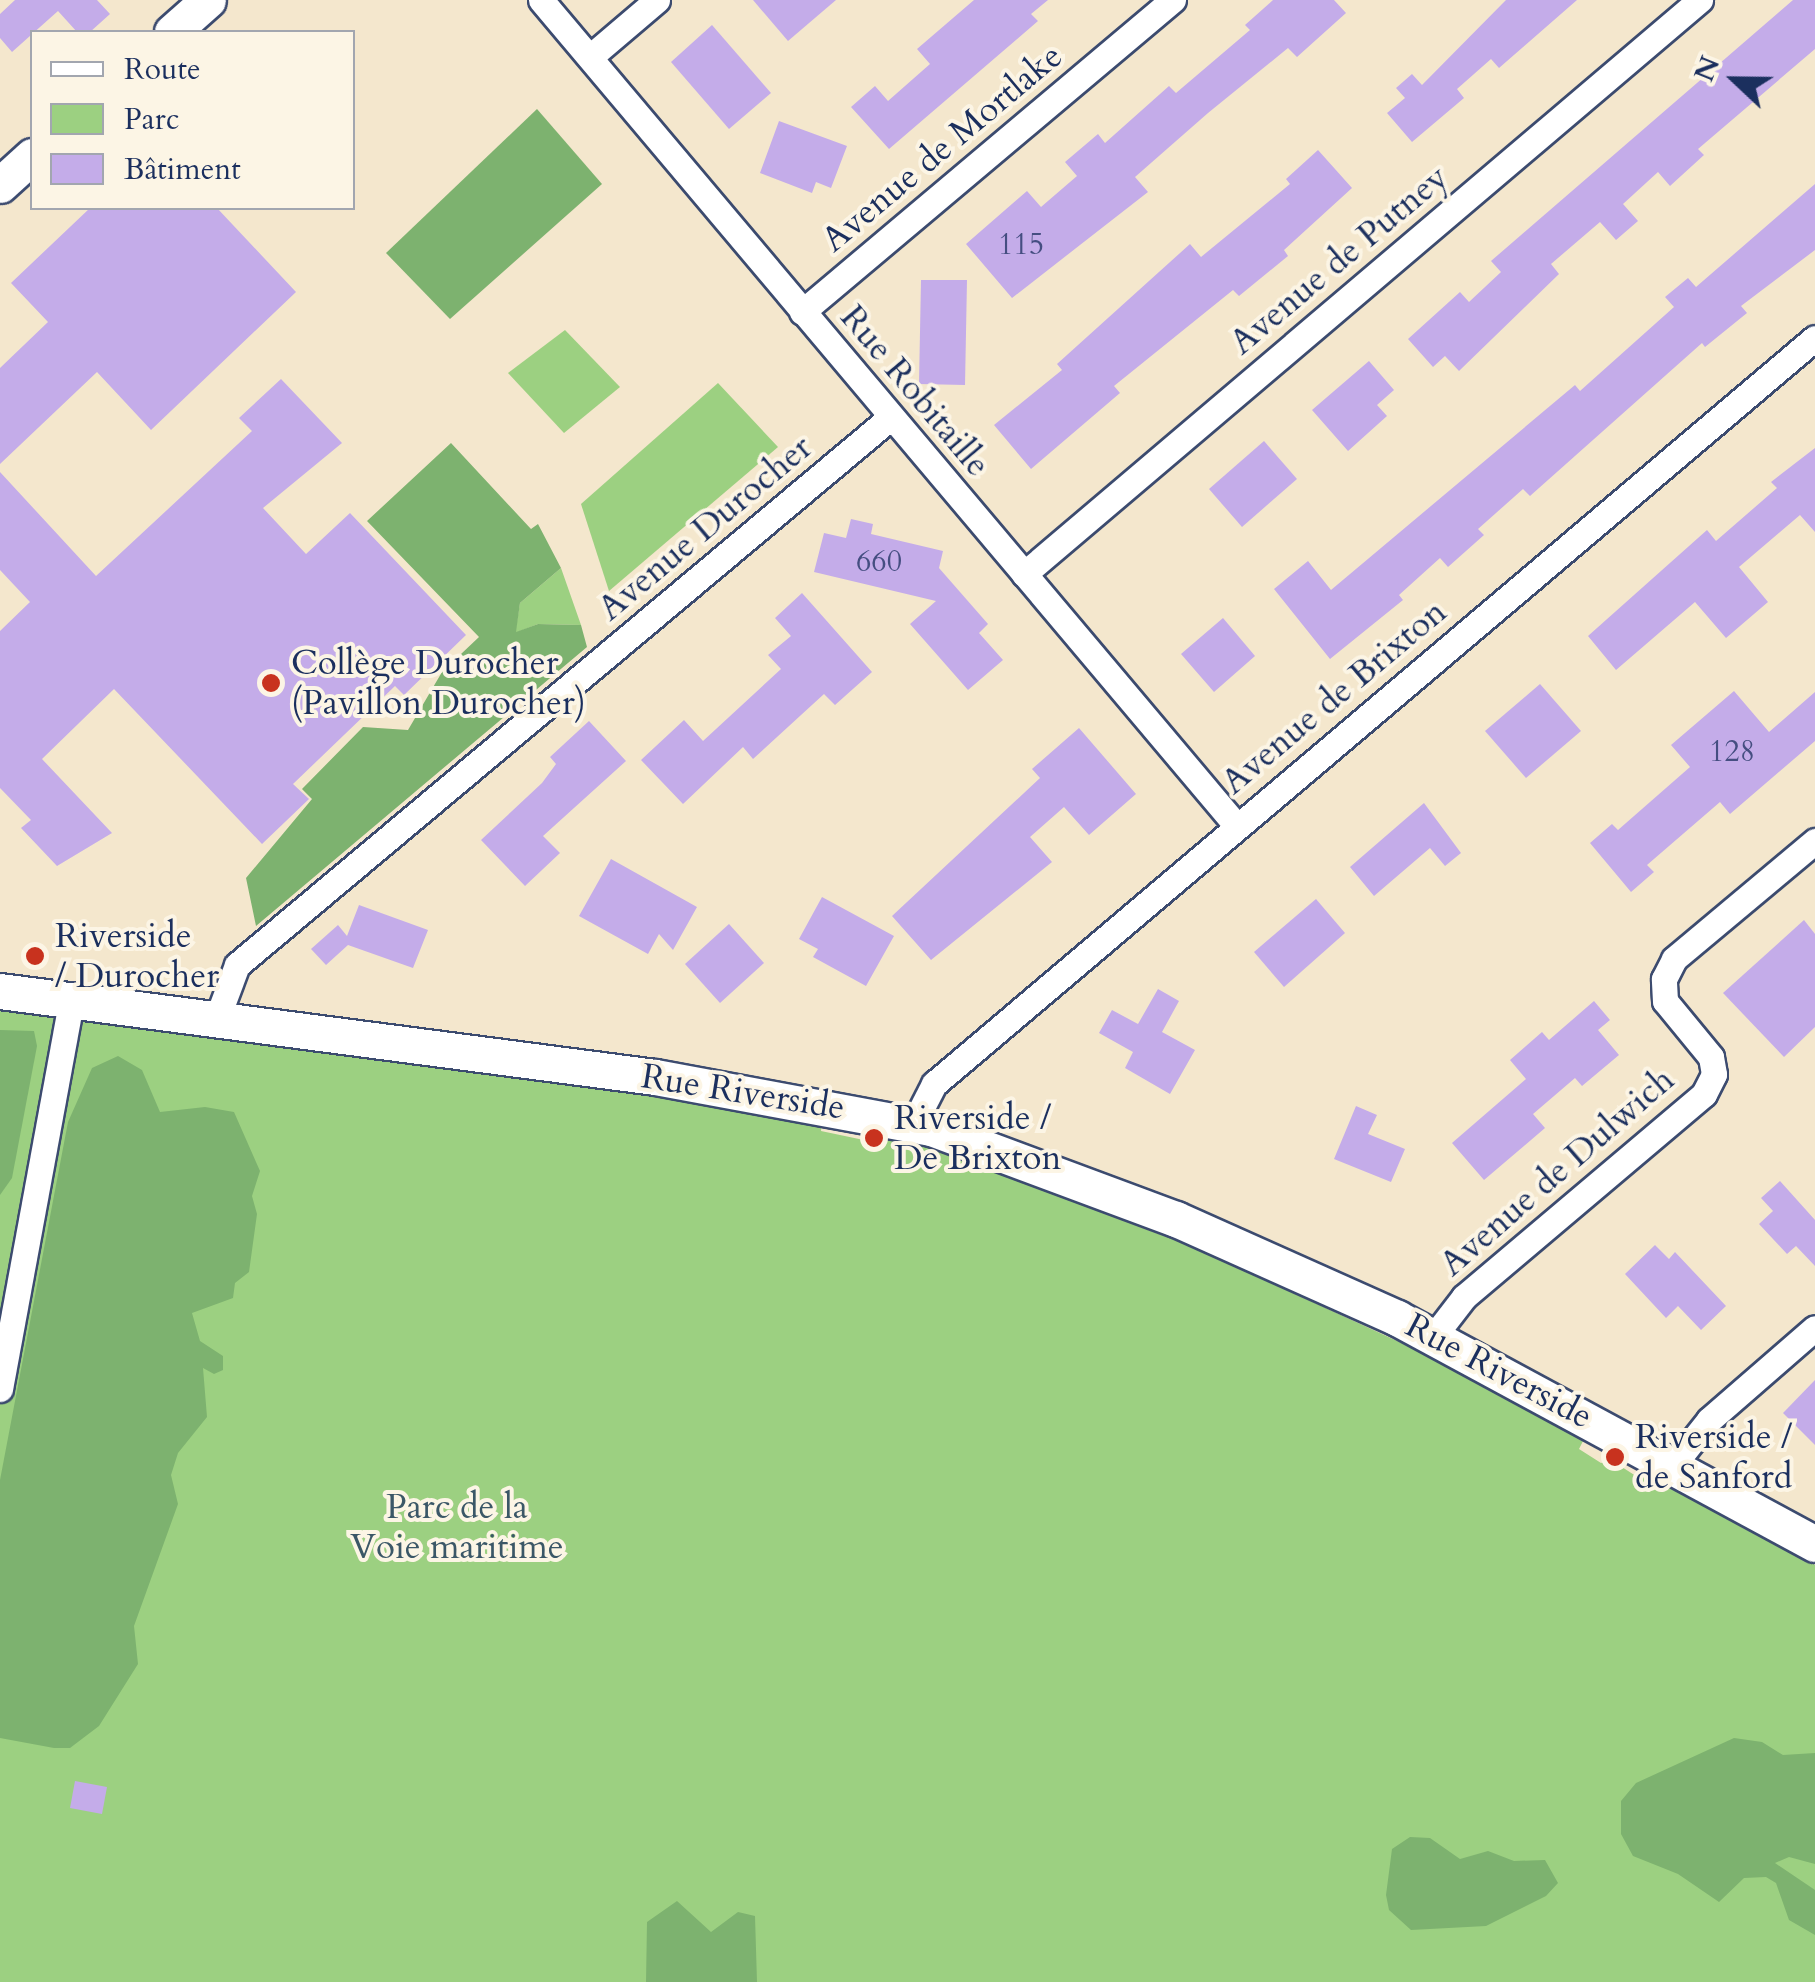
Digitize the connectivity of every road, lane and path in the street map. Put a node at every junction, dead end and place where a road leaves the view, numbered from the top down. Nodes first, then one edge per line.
1 (208, 0) edge
2 (541, 0) edge
3 (657, 0) edge
4 (1173, 0) edge
5 (1700, 0) edge
6 (174, 30) edge
7 (590, 57) junction
8 (30, 158) edge
9 (0, 185) edge
10 (802, 312) junction
11 (1815, 338) edge
12 (891, 417) junction
13 (1024, 574) junction
14 (1236, 825) junction
15 (1815, 841) edge
16 (0, 991) edge
17 (72, 998) junction
18 (218, 1016) junction
19 (914, 1123) junction
20 (1815, 1328) edge
21 (1434, 1336) junction
22 (0, 1388) edge
23 (1674, 1464) junction
24 (1815, 1544) edge

1 - 6 street
2 - 7 street, Rue Robitaille
3 - 7 street
4 - 10 street, Avenue de Mortlake
5 - 13 street, Avenue de Putney
7 - 10 street, Rue Robitaille
8 - 9 street
10 - 12 street, Rue Robitaille
11 - 14 street, Avenue de Brixton
12 - 13 street, Rue Robitaille
12 - 18 street, Avenue Durocher
13 - 14 street, Rue Robitaille
14 - 19 street, Avenue de Brixton
15 - 21 street, Avenue de Dulwich
16 - 17 street, Rue Riverside
17 - 18 street, Rue Riverside
17 - 22 street
18 - 19 street, Rue Riverside
19 - 21 street, Rue Riverside
20 - 23 street
21 - 23 street, Rue Riverside
23 - 24 street, Rue Riverside

